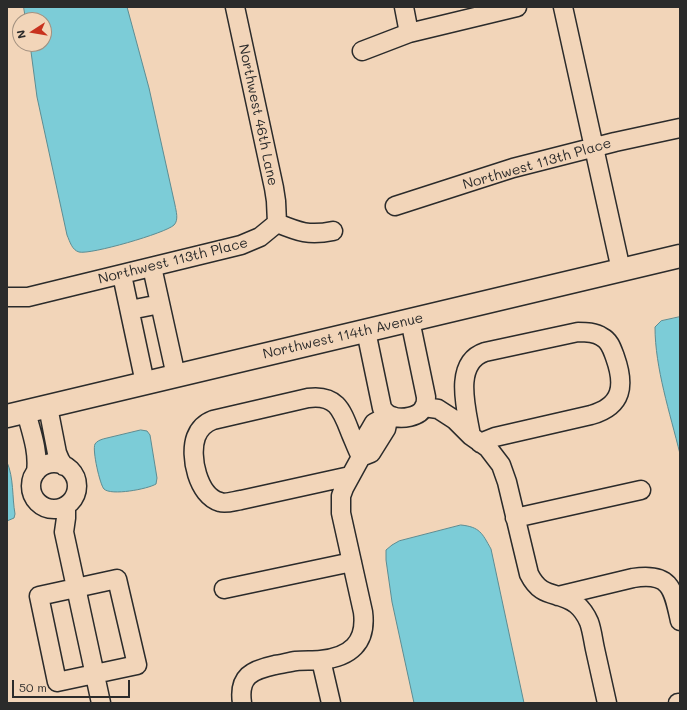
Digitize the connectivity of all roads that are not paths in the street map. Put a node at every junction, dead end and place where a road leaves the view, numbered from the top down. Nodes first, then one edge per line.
1 (235, 7) edge
2 (404, 7) edge
3 (517, 7) edge
4 (563, 7) edge
5 (410, 33) junction
6 (362, 51) dead end
7 (680, 128) edge
8 (594, 147) junction
9 (395, 206) dead end
10 (277, 223) junction
11 (333, 231) dead end
12 (680, 256) edge
13 (152, 267) junction
14 (621, 270) junction
15 (122, 274) junction
16 (7, 297) edge
17 (160, 304) junction
18 (130, 310) junction
19 (410, 320) junction
20 (366, 331) junction
21 (176, 376) junction
22 (145, 383) junction
23 (48, 406) junction
24 (424, 407) junction
25 (17, 414) edge
26 (389, 415) junction
27 (476, 439) junction
28 (361, 457) junction
29 (64, 466) junction
30 (36, 472) junction
31 (350, 476) junction
32 (641, 490) dead end
33 (59, 508) junction
34 (515, 518) junction
35 (352, 562) junction
36 (77, 588) junction
37 (224, 589) dead end
38 (558, 596) junction
39 (680, 621) edge
40 (321, 660) junction
41 (95, 674) junction
42 (101, 703) edge
43 (242, 703) edge
44 (331, 703) edge
45 (607, 703) edge

1 - 10 street, Northwest 46th Lane
2 - 5 street
3 - 5 street
4 - 8 street
5 - 6 street
7 - 8 street, Northwest 113th Place
8 - 9 street, Northwest 113th Place
8 - 14 street
10 - 11 street
10 - 13 street, Northwest 113th Place
12 - 14 street, Northwest 114th Avenue
13 - 15 street, Northwest 113th Place
13 - 17 street
14 - 19 street, Northwest 114th Avenue
15 - 16 street, Northwest 113th Place
15 - 18 street
17 - 18 street
17 - 21 street
18 - 22 street
19 - 20 street, Northwest 114th Avenue
19 - 24 street
20 - 21 street, Northwest 114th Avenue
20 - 26 street
21 - 22 street, Northwest 114th Avenue
22 - 23 street, Northwest 114th Avenue
23 - 25 street, Northwest 114th Avenue
23 - 29 street
24 - 26 street
24 - 27 street
25 - 30 street
26 - 28 street
27 - 27 street
27 - 34 street
28 - 31 street
28 - 31 street
29 - 30 street
29 - 33 street
30 - 33 street
31 - 35 street
32 - 34 street
33 - 36 street
34 - 38 street
35 - 37 street
35 - 40 street
36 - 41 street
36 - 41 street
36 - 41 street
38 - 39 street
38 - 45 street
40 - 43 street
40 - 44 street
41 - 42 street

